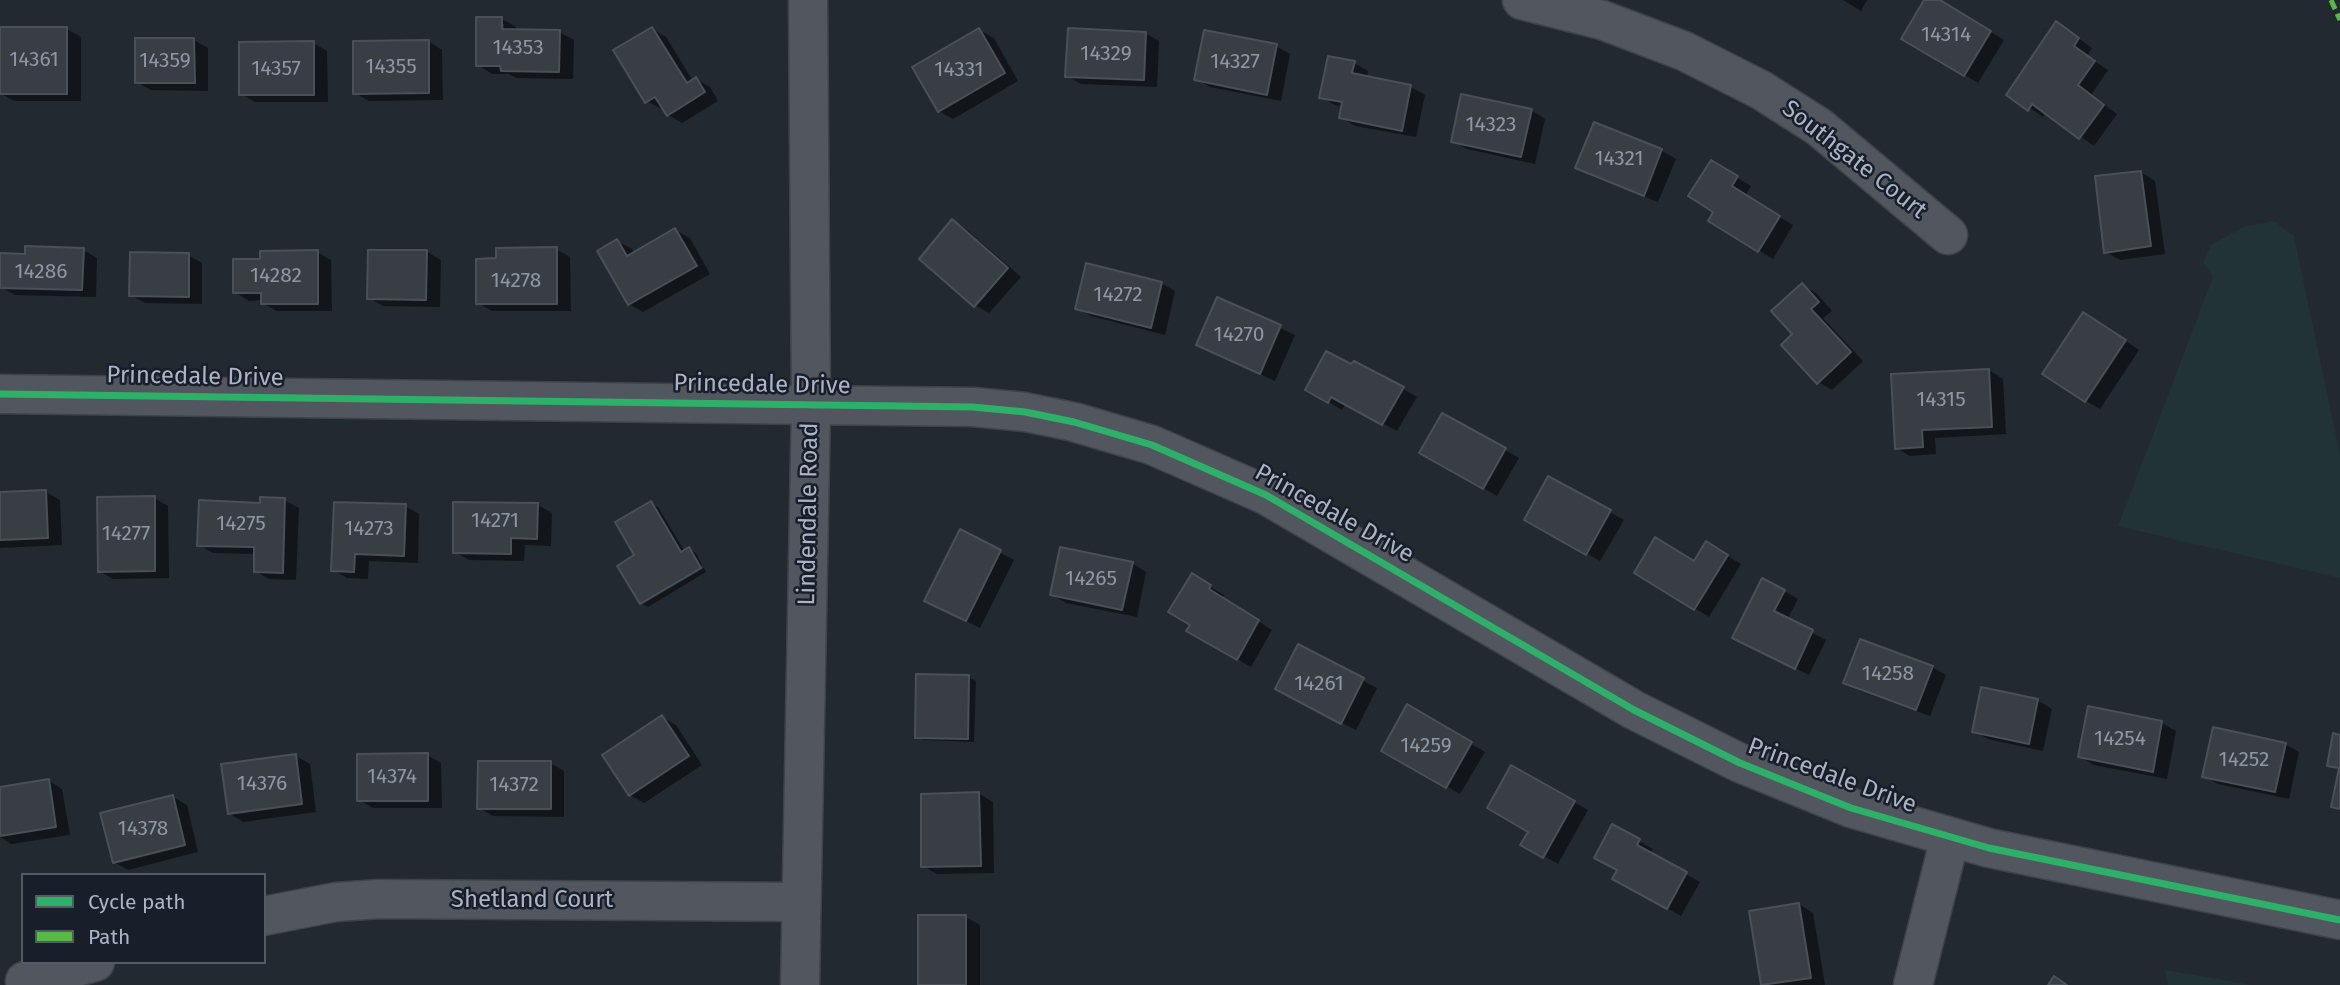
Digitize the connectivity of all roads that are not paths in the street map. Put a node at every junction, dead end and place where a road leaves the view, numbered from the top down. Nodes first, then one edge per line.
1 (808, 0) edge
2 (1522, 0) edge
3 (1948, 235) dead end
4 (0, 394) edge
5 (811, 405) junction
6 (1950, 838) junction
7 (801, 902) junction
8 (266, 916) edge
9 (2340, 920) edge
10 (88, 964) edge
11 (25, 981) dead end
12 (800, 985) edge
13 (1913, 985) edge

1 - 5 street, Lindendale Road
2 - 3 street, Southgate Court
4 - 5 street, Princedale Drive
5 - 6 street, Princedale Drive
5 - 7 street, Lindendale Road
6 - 9 street, Princedale Drive
6 - 13 street
7 - 8 street, Shetland Court
7 - 12 street, Lindendale Road
10 - 11 street

